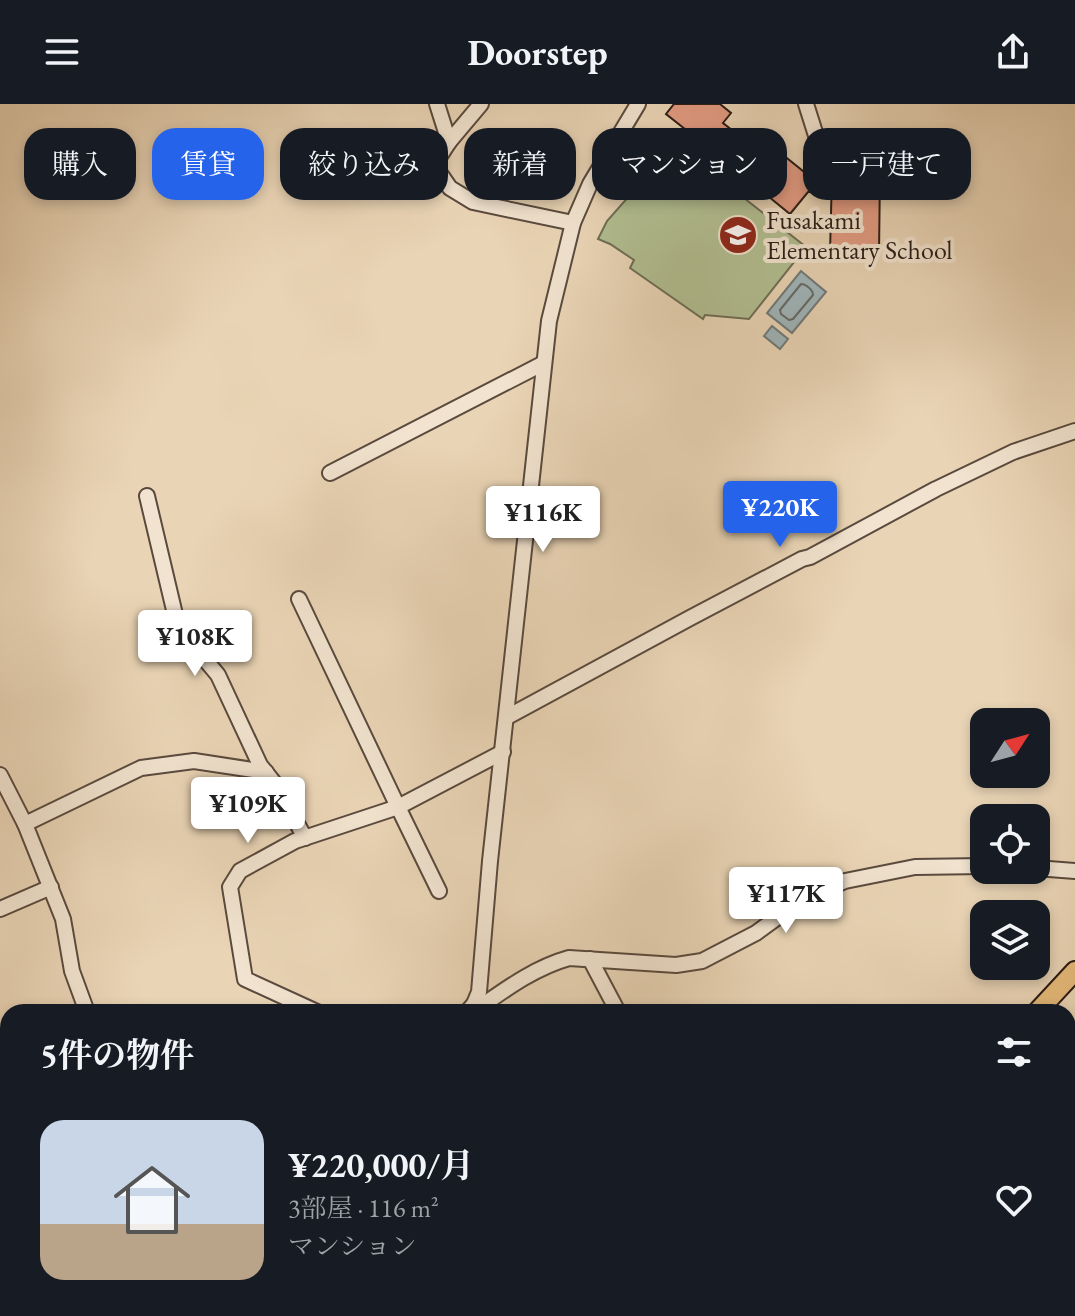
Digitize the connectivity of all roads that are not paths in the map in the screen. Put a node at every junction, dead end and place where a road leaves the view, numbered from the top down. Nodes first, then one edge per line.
1 (437, 104) edge
2 (481, 104) edge
3 (638, 104) edge
4 (806, 104) edge
5 (814, 128) edge
6 (449, 142) junction
7 (573, 223) junction
8 (544, 363) junction
9 (1075, 431) edge
10 (330, 473) dead end
11 (147, 496) dead end
12 (299, 599) dead end
13 (507, 717) junction
14 (503, 752) junction
15 (266, 772) junction
16 (0, 775) edge
17 (398, 807) junction
18 (25, 824) junction
19 (305, 838) junction
20 (970, 866) edge
21 (1050, 869) edge
22 (1075, 871) edge
23 (51, 887) junction
24 (439, 891) dead end
25 (0, 909) edge
26 (590, 959) junction
27 (1075, 971) edge
28 (84, 1004) edge
29 (300, 1004) edge
30 (472, 1004) edge
31 (484, 1004) edge
32 (614, 1004) edge
33 (1044, 1004) edge

1 - 6 street
2 - 6 street
3 - 7 street
4 - 5 street
6 - 7 street
7 - 8 street
8 - 10 street
8 - 13 street
9 - 13 street
11 - 15 street
12 - 17 street
13 - 14 street
14 - 17 street
14 - 30 street
15 - 18 street
15 - 19 street
16 - 18 street
17 - 19 street
17 - 24 street
18 - 23 street
19 - 29 street
20 - 26 street
21 - 22 street
23 - 25 street
23 - 28 street
26 - 31 street
26 - 32 street
27 - 33 main road

